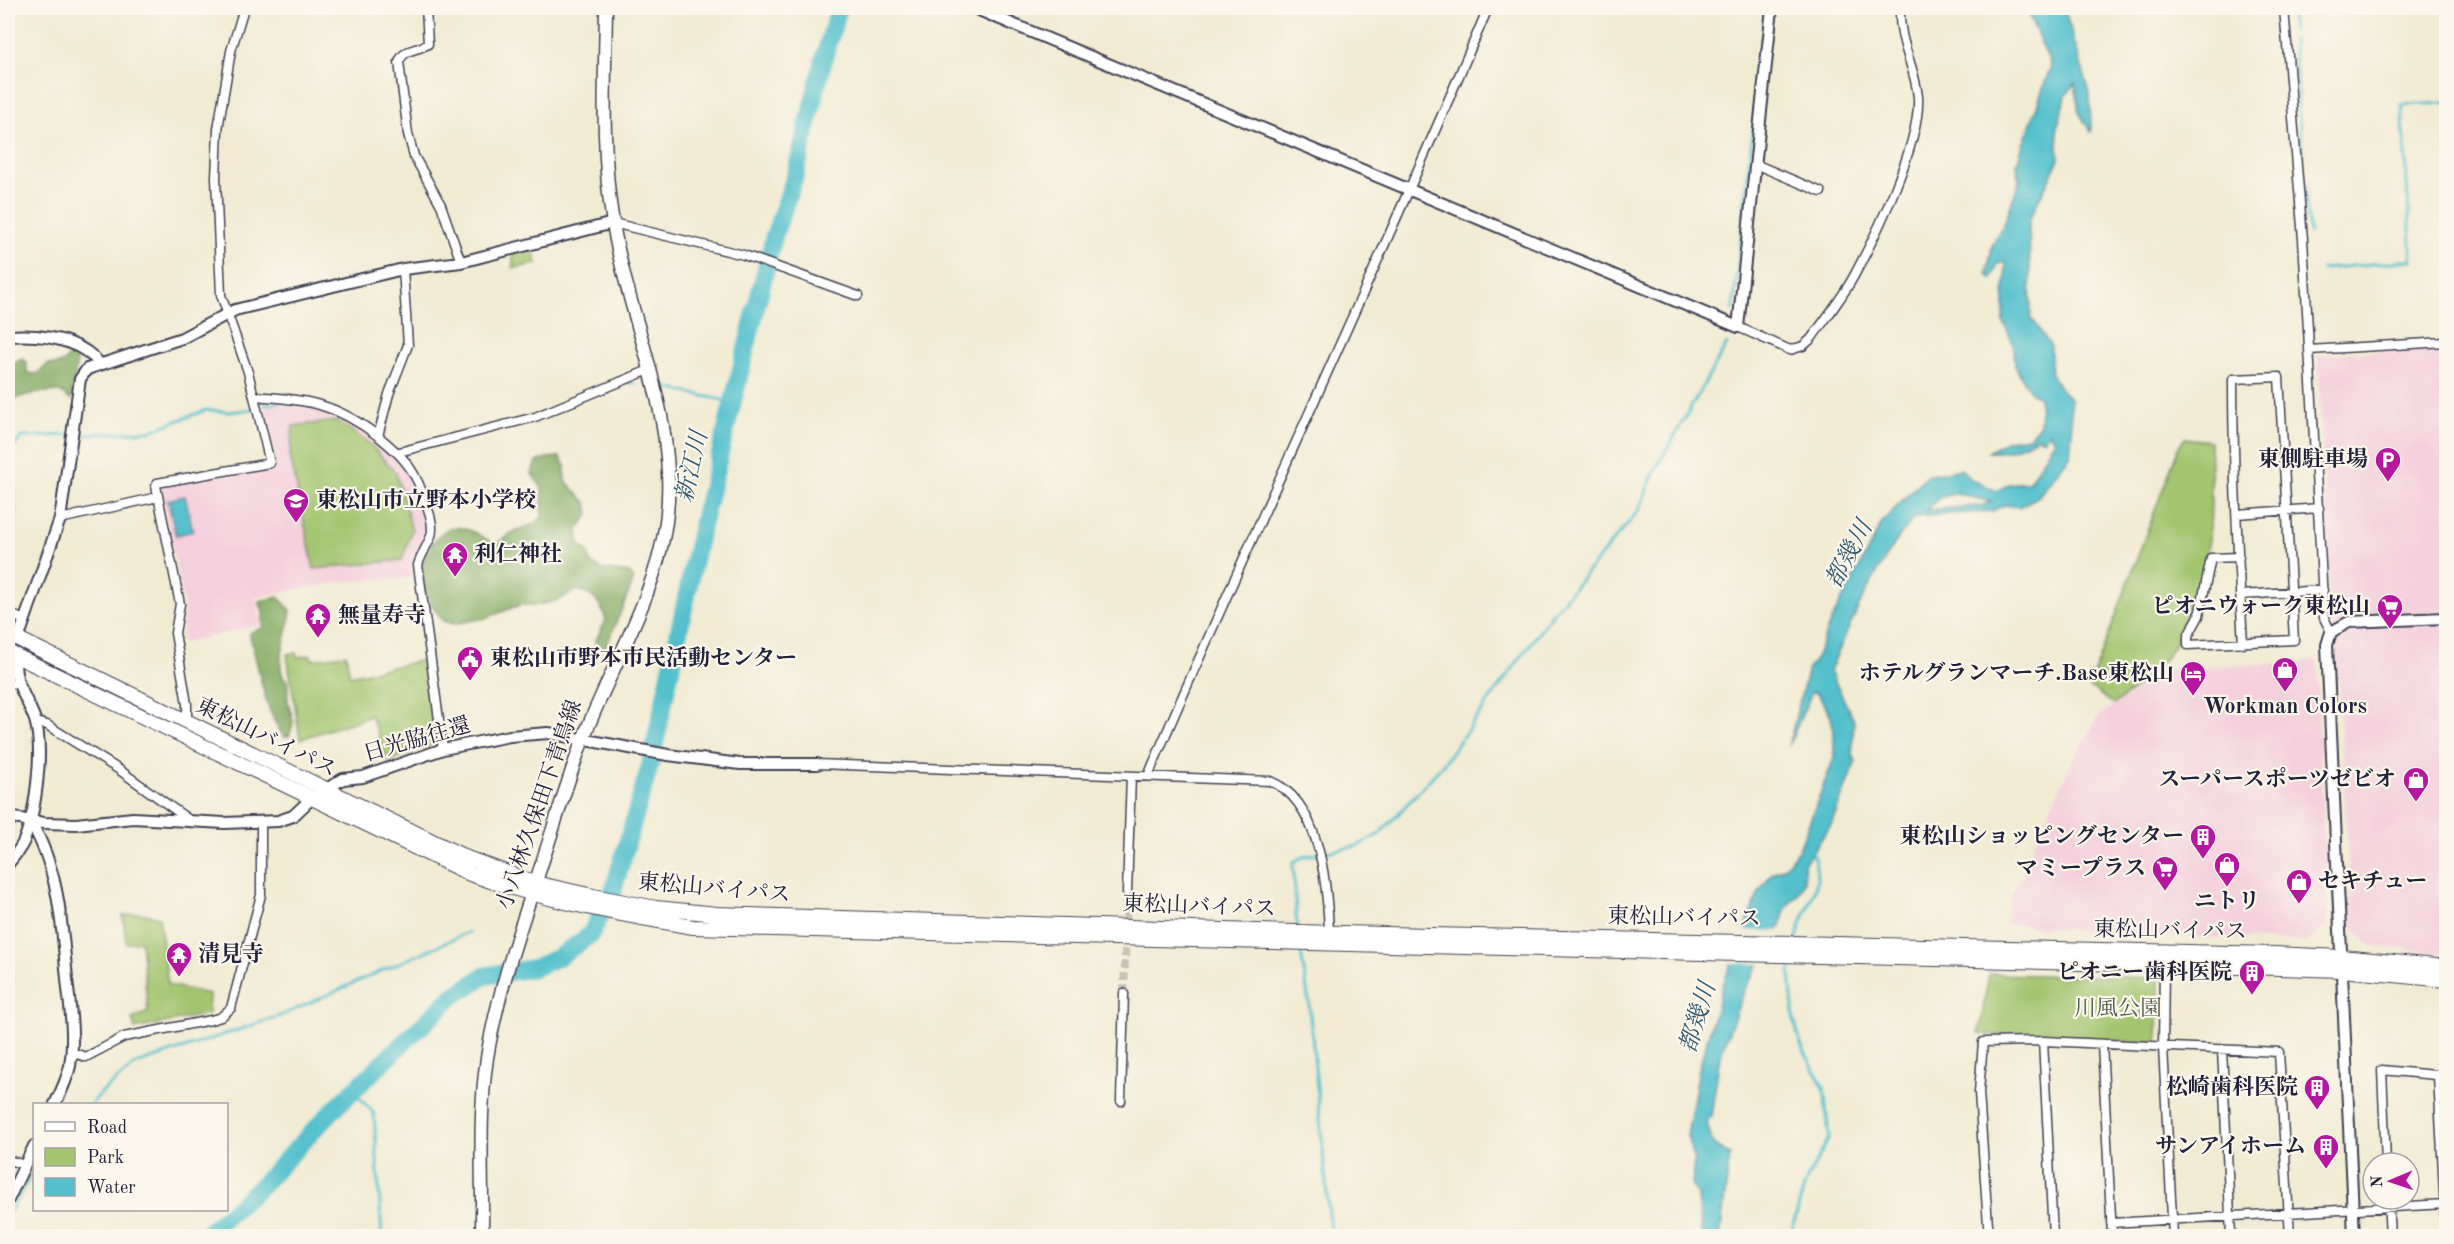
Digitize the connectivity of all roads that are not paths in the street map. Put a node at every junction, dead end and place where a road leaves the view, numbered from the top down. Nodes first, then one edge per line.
1 (244, 8) edge
2 (426, 8) edge
3 (606, 8) edge
4 (974, 8) edge
5 (1488, 8) edge
6 (1772, 8) edge
7 (1900, 8) edge
8 (2284, 8) edge
9 (1755, 164) junction
10 (1408, 190) junction
11 (1821, 192) dead end
12 (613, 223) junction
13 (461, 262) junction
14 (403, 269) junction
15 (858, 296) dead end
16 (226, 313) junction
17 (1738, 327) junction
18 (8, 336) edge
19 (2446, 342) edge
20 (2309, 350) junction
21 (100, 364) junction
22 (649, 370) junction
23 (255, 396) junction
24 (378, 436) junction
25 (399, 452) junction
26 (158, 497) junction
27 (2319, 508) junction
28 (2288, 510) junction
29 (2237, 514) junction
30 (60, 519) junction
31 (2239, 557) junction
32 (2323, 591) junction
33 (2292, 592) junction
34 (2240, 595) junction
35 (8, 613) edge
36 (2446, 618) edge
37 (24, 620) junction
38 (2331, 632) junction
39 (13, 637) edge
40 (2243, 644) junction
41 (12, 653) edge
42 (13, 684) edge
43 (36, 722) junction
44 (187, 722) junction
45 (583, 739) junction
46 (443, 749) junction
47 (817, 764) joint
48 (1131, 776) junction
49 (1148, 776) junction
50 (318, 794) junction
51 (8, 817) edge
52 (30, 820) junction
53 (192, 822) junction
54 (261, 822) junction
55 (8, 864) edge
56 (533, 889) junction
57 (1127, 892) tunnel mouth
58 (625, 909) junction
59 (1329, 931) junction
60 (1597, 943) junction
61 (1956, 953) junction
62 (2342, 964) junction
63 (2164, 965) junction
64 (2446, 967) edge
65 (2446, 980) edge
66 (1124, 993) tunnel mouth
67 (2043, 1041) junction
68 (2102, 1044) junction
69 (2163, 1047) junction
70 (2222, 1049) junction
71 (71, 1052) junction
72 (2443, 1076) edge
73 (1121, 1101) dead end
74 (56, 1103) edge
75 (33, 1148) edge
76 (2385, 1151) edge
77 (8, 1160) edge
78 (25, 1165) junction
79 (8, 1200) edge
80 (2421, 1204) edge
81 (2445, 1204) edge
82 (2361, 1208) edge
83 (2353, 1209) junction
84 (2388, 1211) edge
85 (2289, 1213) junction
86 (2230, 1216) junction
87 (2172, 1220) junction
88 (2111, 1223) junction
89 (2446, 1232) edge
90 (482, 1236) edge
91 (1993, 1236) edge
92 (2053, 1236) edge
93 (2112, 1236) edge
94 (2173, 1236) edge
95 (2231, 1236) edge
96 (2290, 1236) edge
97 (2354, 1236) edge
98 (2390, 1236) edge

1 - 16 street
2 - 13 street
3 - 12 main road, 小八林久保田下青鳥線
4 - 10 street
5 - 10 street
6 - 9 street
7 - 17 street
8 - 20 street
9 - 11 street
9 - 17 street
10 - 17 street
10 - 49 street
12 - 13 street
12 - 15 street
12 - 22 main road, 小八林久保田下青鳥線
13 - 14 street
14 - 16 street
14 - 24 street
16 - 21 street
16 - 23 street
18 - 21 street
19 - 20 street
20 - 27 street
21 - 30 street
22 - 25 street
22 - 45 main road, 小八林久保田下青鳥線
23 - 24 street
23 - 26 street
24 - 25 street
25 - 46 street
26 - 30 street
26 - 44 street
27 - 28 street
27 - 32 street
28 - 29 street
28 - 29 street
28 - 33 street
29 - 31 street
30 - 37 street
31 - 34 street
31 - 40 street
32 - 33 street
32 - 38 street
33 - 34 street
33 - 40 street
34 - 40 street
35 - 37 street
36 - 38 street
37 - 39 street
38 - 62 street
39 - 44 highway, 東松山バイパス
41 - 42 street
41 - 50 highway, 東松山バイパス
42 - 43 street
43 - 52 street
43 - 53 street
44 - 50 highway, 東松山バイパス
45 - 46 street, 日光脇往還
45 - 47 street, 日光脇往還
45 - 56 main road, 小八林久保田下青鳥線
46 - 50 street, 日光脇往還
47 - 48 street
48 - 49 street
48 - 57 street
49 - 59 street
50 - 54 street, 日光脇往還
50 - 56 highway, 東松山バイパス
51 - 52 street, 日光脇往還
52 - 53 street, 日光脇往還
52 - 55 street
52 - 71 street
53 - 54 street, 日光脇往還
54 - 71 street
56 - 58 highway, 東松山バイパス
56 - 90 main road, 小八林久保田下青鳥線
58 - 59 highway, 東松山バイパス
58 - 60 highway, 東松山バイパス
59 - 60 highway, 東松山バイパス
60 - 61 highway, 東松山バイパス
61 - 62 highway, 東松山バイパス
61 - 63 highway, 東松山バイパス
62 - 63 highway, 東松山バイパス
62 - 64 highway, 東松山バイパス
62 - 65 highway, 東松山バイパス
62 - 83 street
63 - 69 street
66 - 73 street
67 - 68 street
67 - 91 street
67 - 92 street
68 - 69 street
68 - 88 street
69 - 70 street
69 - 87 street
70 - 85 street
70 - 86 street
71 - 74 street
72 - 76 street
72 - 81 street
75 - 78 street
77 - 78 street
78 - 79 street
80 - 81 street
81 - 89 street
82 - 83 street
83 - 85 street
83 - 97 street
84 - 98 street
85 - 86 street
85 - 96 street
86 - 87 street
86 - 95 street
87 - 88 street
87 - 94 street
88 - 93 street

